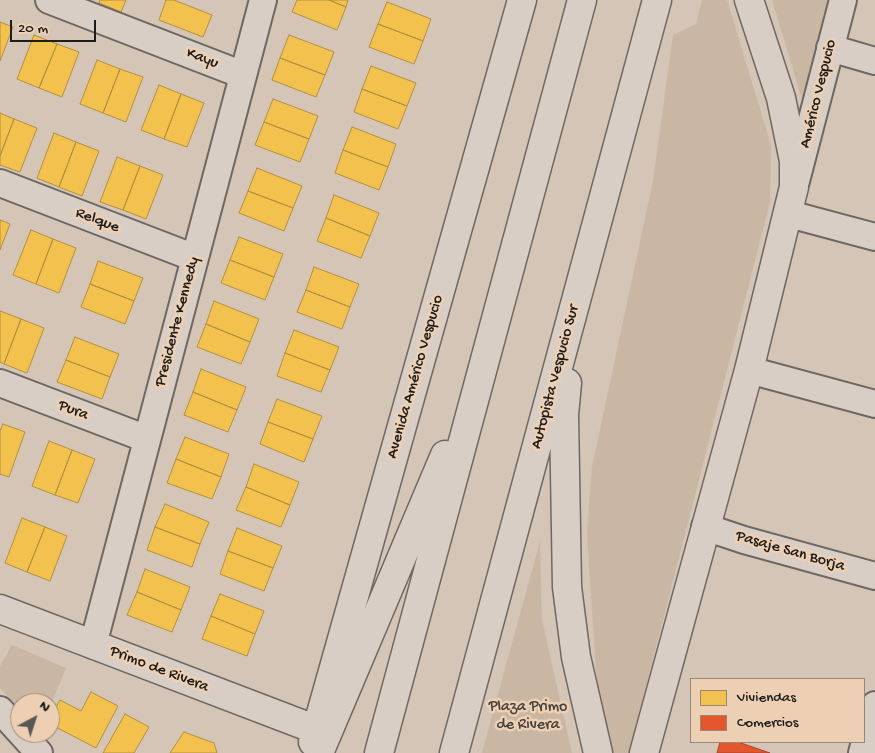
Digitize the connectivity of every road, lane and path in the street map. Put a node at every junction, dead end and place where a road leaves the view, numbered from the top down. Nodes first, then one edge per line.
1 (49, 0) edge
2 (263, 0) edge
3 (522, 0) edge
4 (582, 0) edge
5 (657, 0) edge
6 (749, 0) edge
7 (843, 0) edge
8 (830, 48) junction
9 (875, 61) edge
10 (243, 75) junction
11 (0, 183) edge
12 (794, 187) junction
13 (789, 214) junction
14 (875, 237) edge
15 (195, 258) junction
16 (572, 316) junction
17 (486, 357) junction
18 (749, 370) junction
19 (0, 383) edge
20 (875, 404) edge
21 (147, 439) junction
22 (705, 527) junction
23 (875, 576) edge
24 (3, 615) edge
25 (93, 644) junction
26 (875, 705) edge
27 (0, 710) edge
28 (10, 721) edge
29 (30, 743) edge
30 (315, 745) edge
31 (867, 746) edge
32 (39, 753) edge
33 (379, 753) edge
34 (454, 753) edge
35 (598, 753) edge
36 (644, 753) edge

1 - 10 street, Kayu
2 - 10 street, Presidente Kennedy
3 - 30 main road, Avenida Américo Vespucio
4 - 17 main road
5 - 16 main road, Autopista Vespucio Sur
6 - 12 main road
7 - 8 street, Américo Vespucio
8 - 9 street
8 - 12 street, Américo Vespucio
10 - 15 street, Presidente Kennedy
11 - 15 street, Relque
12 - 13 main road
13 - 14 street
13 - 18 main road
15 - 21 street, Presidente Kennedy
16 - 34 main road, Autopista Vespucio Sur
16 - 35 main road
17 - 30 main road
17 - 33 main road
18 - 20 street
18 - 22 main road
19 - 21 street, Pura
21 - 25 street, Presidente Kennedy
22 - 23 street, Pasaje San Borja
22 - 36 main road
24 - 25 main road, Primo de Rivera
25 - 30 main road, Primo de Rivera
26 - 31 street
27 - 28 street
29 - 32 street

